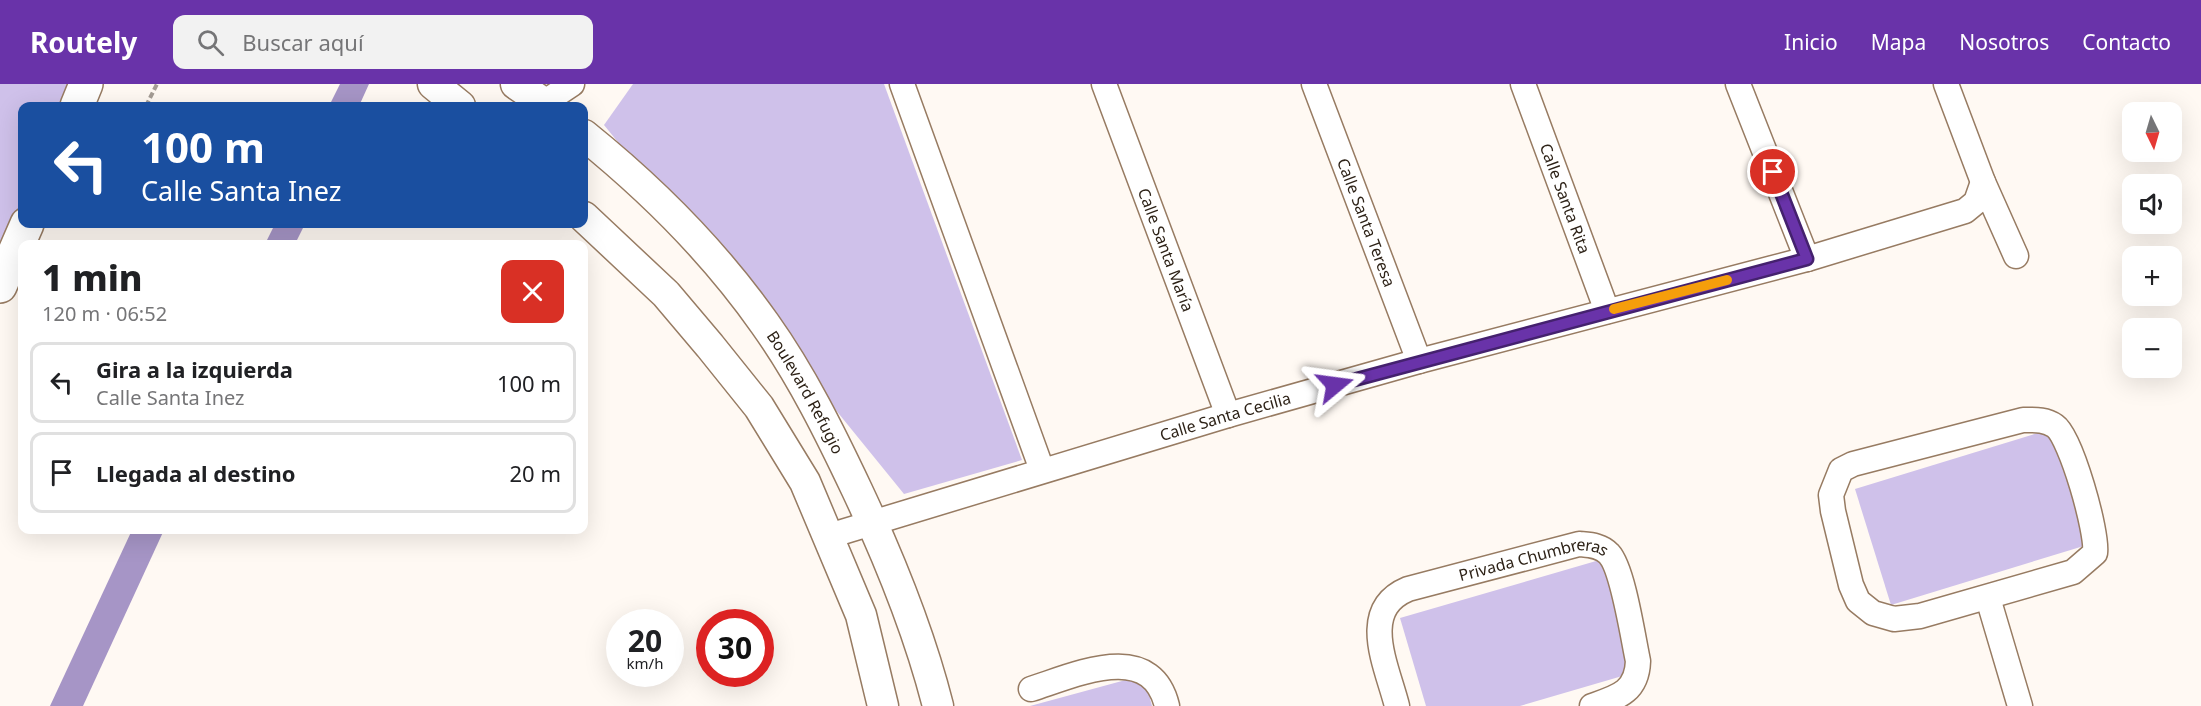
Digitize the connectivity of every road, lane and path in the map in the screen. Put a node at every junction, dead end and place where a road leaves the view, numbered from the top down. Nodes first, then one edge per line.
1 (86, 84) edge
2 (157, 84) edge
3 (433, 84) edge
4 (516, 84) edge
5 (572, 84) edge
6 (902, 84) edge
7 (1104, 84) edge
8 (1314, 84) edge
9 (1523, 84) edge
10 (1738, 84) edge
11 (1946, 84) edge
12 (79, 102) edge
13 (148, 102) edge
14 (455, 102) edge
15 (540, 102) edge
16 (548, 102) edge
17 (588, 138) edge
18 (1983, 182) junction
19 (588, 221) edge
20 (18, 245) edge
21 (2016, 256) dead end
22 (1807, 259) junction
23 (0, 286) edge
24 (1607, 311) junction
25 (1419, 361) junction
26 (1228, 415) junction
27 (1042, 470) junction
28 (873, 525) junction
29 (830, 536) junction
30 (1988, 598) junction
31 (1031, 689) dead end
32 (883, 706) edge
33 (938, 706) edge
34 (1167, 706) edge
35 (1397, 706) edge
36 (1592, 706) edge
37 (2020, 706) edge

1 - 12 highway
2 - 13 path
3 - 14 street
4 - 15 street
5 - 16 street
6 - 27 street
7 - 26 street, Calle Santa María
8 - 25 street, Calle Santa Teresa
9 - 24 street, Calle Santa Rita
10 - 22 street
11 - 18 street
17 - 28 street, Boulevard Refugio
18 - 21 street
18 - 22 street, Calle Santa Cecilia
19 - 29 street
20 - 23 highway
22 - 24 street, Calle Santa Cecilia
24 - 25 street, Calle Santa Cecilia
25 - 26 street, Calle Santa Cecilia
26 - 27 street, Calle Santa Cecilia
27 - 28 street, Calle Santa Cecilia
28 - 29 street, Calle Santa Cecilia
28 - 33 street, Boulevard Refugio
29 - 32 street
30 - 30 street
30 - 37 street
31 - 34 street
35 - 36 street, Privada Chumbreras

